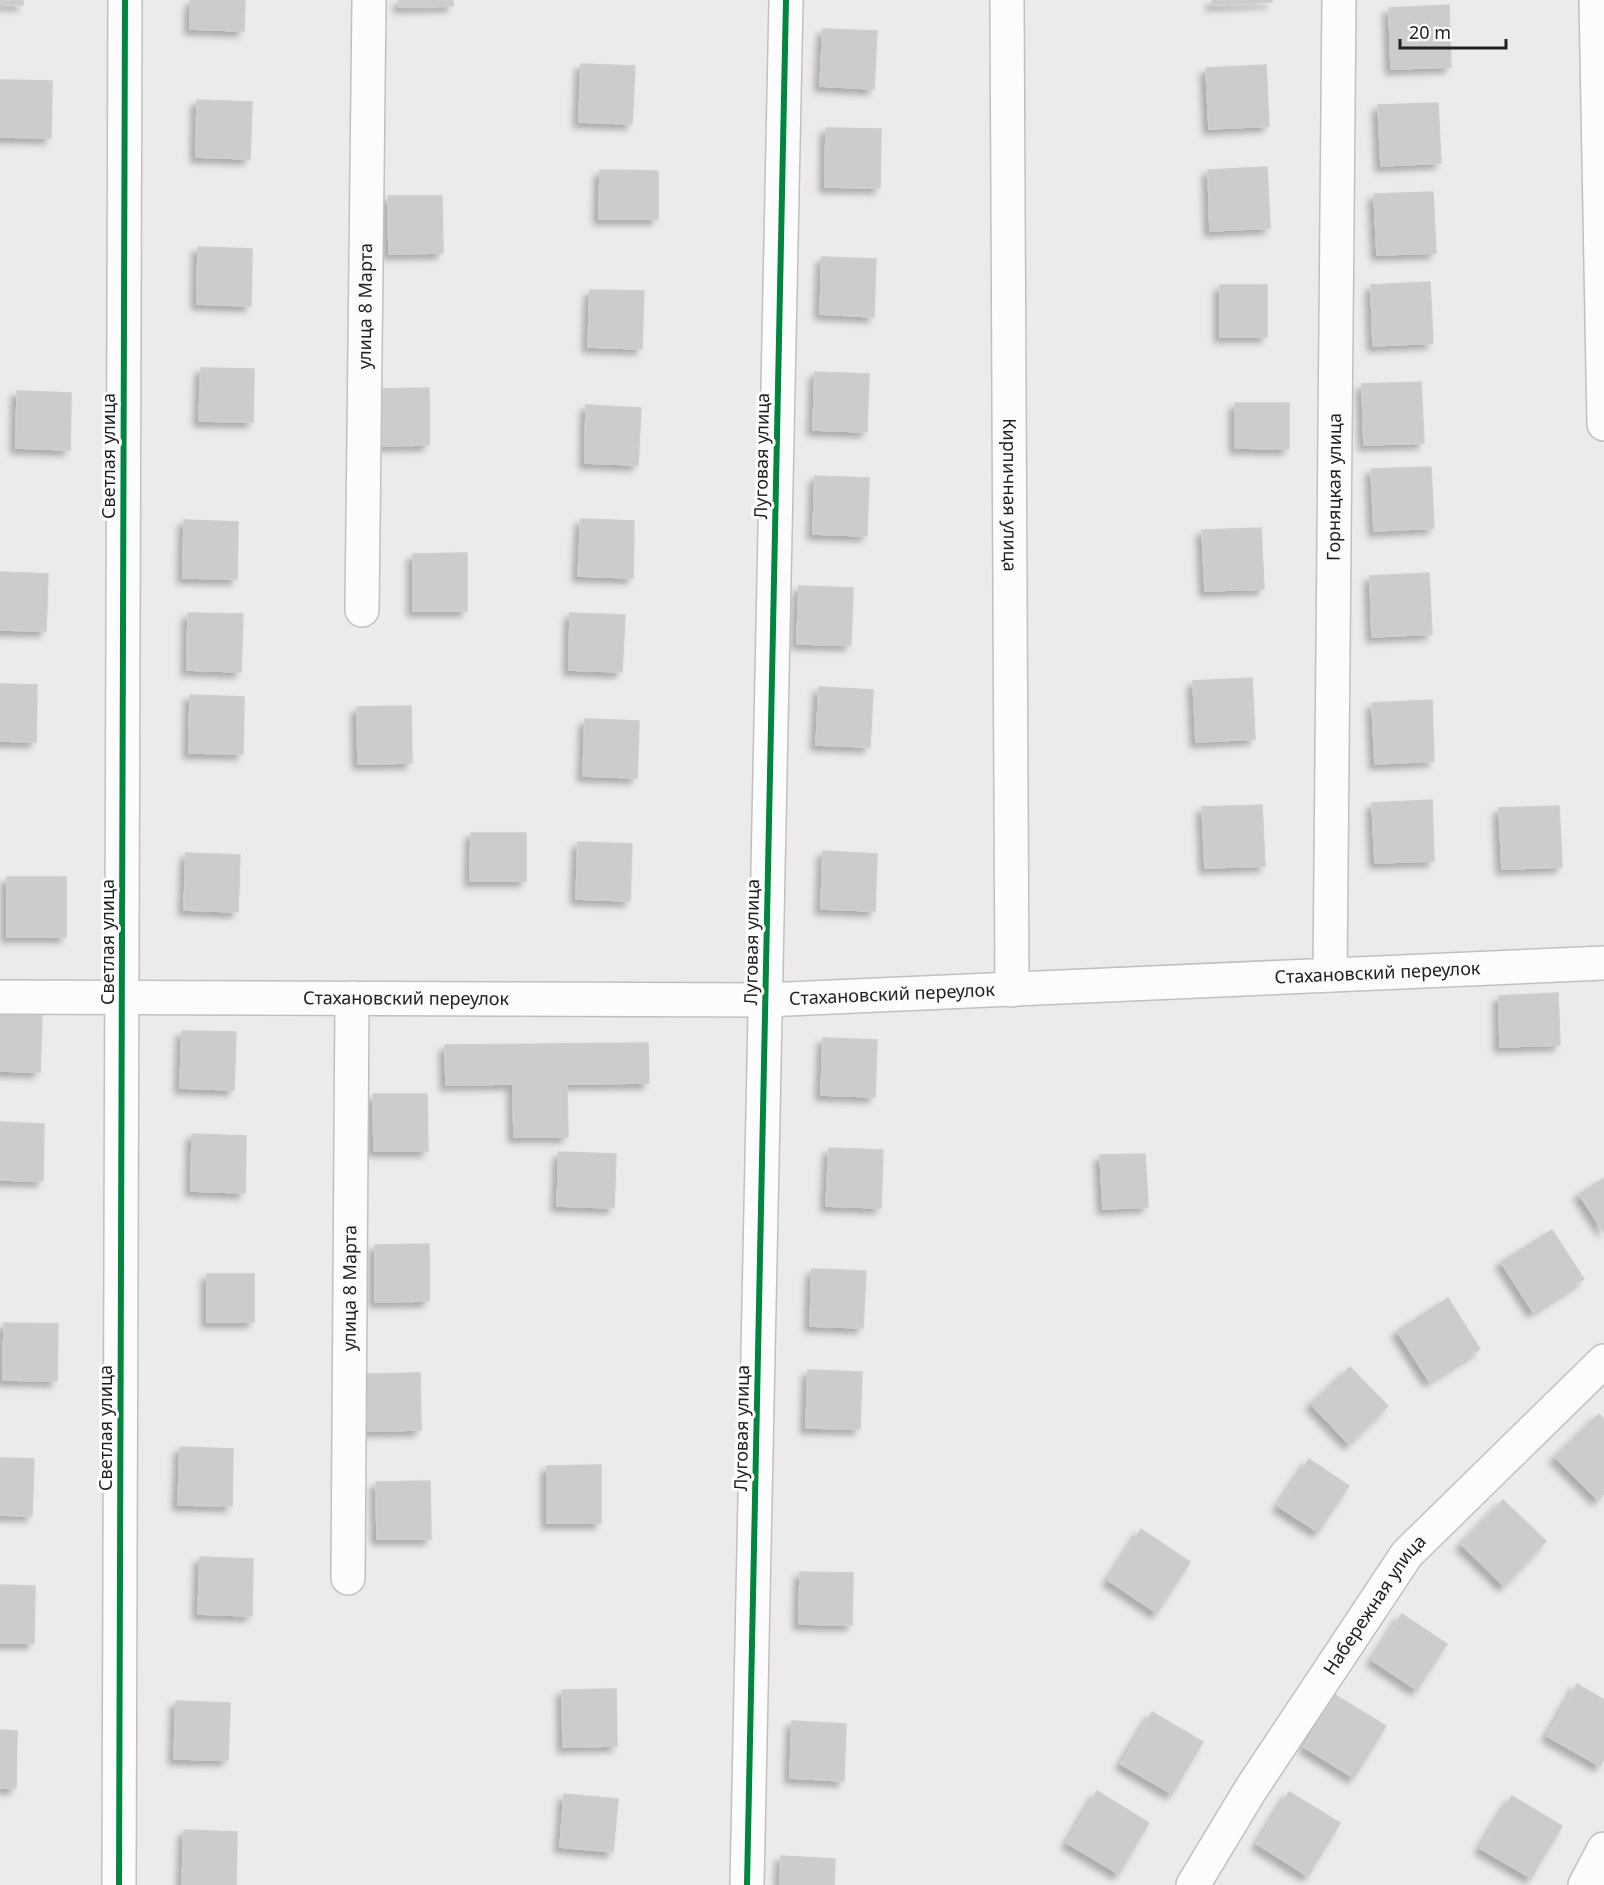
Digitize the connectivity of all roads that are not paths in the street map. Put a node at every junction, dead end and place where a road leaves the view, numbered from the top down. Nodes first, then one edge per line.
1 (125, 0) edge
2 (369, 0) edge
3 (786, 0) edge
4 (1007, 0) edge
5 (1339, 0) edge
6 (1596, 0) edge
7 (1604, 424) edge
8 (362, 610) dead end
9 (1604, 963) edge
10 (1330, 975) junction
11 (1012, 990) junction
12 (0, 997) edge
13 (123, 998) junction
14 (352, 998) junction
15 (765, 1000) junction
16 (1604, 1361) edge
17 (348, 1578) dead end
18 (1604, 1849) edge
19 (119, 1885) edge
20 (747, 1885) edge
21 (1193, 1885) edge
22 (1584, 1885) edge

1 - 13 street, Светлая улица
2 - 8 street, улица 8 Марта
3 - 15 street, Луговая улица
4 - 11 street, Кирпичная улица
5 - 10 street, Горняцкая улица
6 - 7 street
9 - 10 street, Стахановский переулок
10 - 11 street, Стахановский переулок
11 - 15 street, Стахановский переулок
12 - 13 street, Стахановский переулок
13 - 14 street, Стахановский переулок
13 - 19 street, Светлая улица
14 - 15 street, Стахановский переулок
14 - 17 street, улица 8 Марта
15 - 20 street, Луговая улица
16 - 21 street, Набережная улица
18 - 22 street

